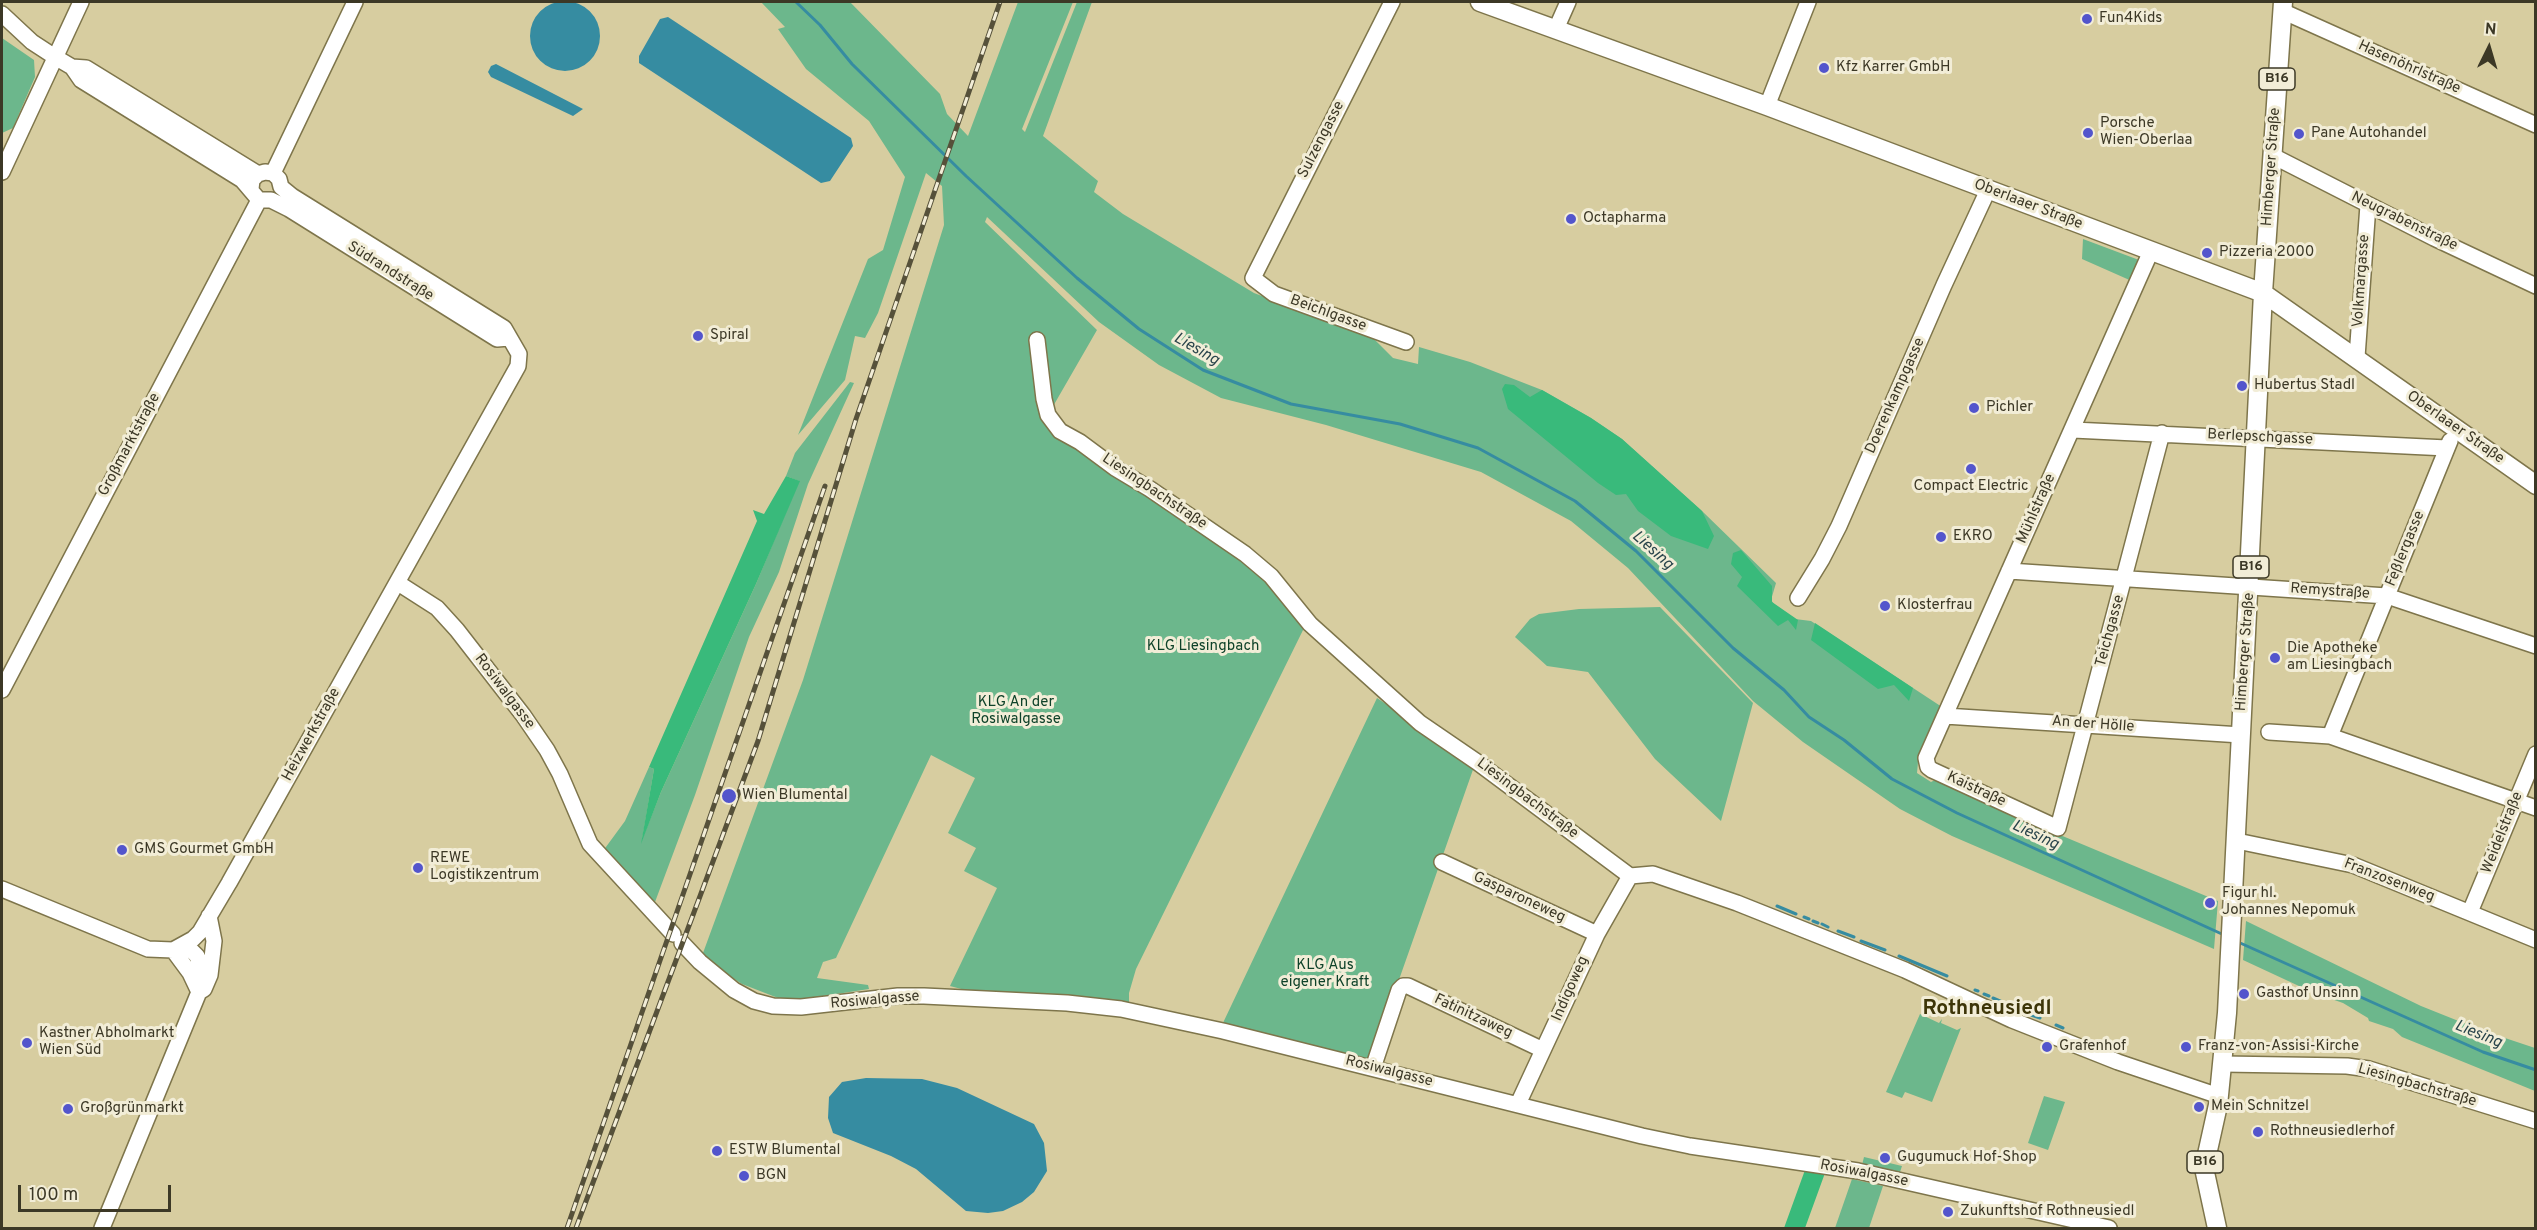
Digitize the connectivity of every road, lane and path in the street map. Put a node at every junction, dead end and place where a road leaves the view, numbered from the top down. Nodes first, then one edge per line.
1 (81, 2) edge
2 (355, 2) edge
3 (1392, 2) edge
4 (1480, 2) edge
5 (1568, 2) edge
6 (1808, 2) edge
7 (2282, 6) edge
8 (2, 14) edge
9 (1556, 29) junction
10 (55, 57) junction
11 (72, 67) junction
12 (1767, 106) junction
13 (2535, 125) edge
14 (9, 141) edge
15 (2272, 156) junction
16 (2, 172) edge
17 (270, 178) junction
18 (1988, 190) junction
19 (260, 196) junction
20 (2368, 205) junction
21 (2151, 251) junction
22 (1253, 278) joint
23 (2535, 286) edge
24 (2264, 293) junction
25 (1037, 340) dead end
26 (1406, 342) dead end
27 (513, 343) junction
28 (2357, 357) junction
29 (2455, 428) junction
30 (2073, 430) junction
31 (2162, 434) junction
32 (2257, 438) junction
33 (2447, 448) junction
34 (2535, 485) edge
35 (2009, 571) junction
36 (2125, 579) junction
37 (398, 584) junction
38 (2250, 586) junction
39 (2387, 596) junction
40 (1798, 598) dead end
41 (2535, 646) edge
42 (2, 690) edge
43 (1945, 716) junction
44 (2086, 725) junction
45 (2269, 732) dead end
46 (2241, 735) junction
47 (2330, 736) junction
48 (2535, 754) edge
49 (1928, 766) joint
50 (2516, 801) junction
51 (2535, 808) edge
52 (2058, 828) joint
53 (2237, 841) junction
54 (1442, 862) dead end
55 (1630, 876) junction
56 (2, 889) edge
57 (2470, 912) junction
58 (209, 916) junction
59 (1597, 934) junction
60 (2535, 940) edge
61 (180, 947) junction
62 (203, 986) junction
63 (1543, 1050) junction
64 (2223, 1065) junction
65 (1373, 1068) junction
66 (2214, 1095) junction
67 (1518, 1104) junction
68 (2535, 1121) edge
69 (102, 1228) edge
70 (2109, 1228) edge
71 (2217, 1228) edge

1 - 10 street
2 - 17 street
3 - 22 street, Sulzengasse
4 - 9 main road, Oberlaaer Straße
5 - 9 street
6 - 12 street
7 - 13 street, Hasenöhrlstraße
7 - 15 main road, Himberger Straße / B16
8 - 10 street, Südrandstraße
9 - 12 main road, Oberlaaer Straße
10 - 11 street, Südrandstraße
10 - 14 street
11 - 17 street, Südrandstraße
11 - 19 street, Südrandstraße
12 - 18 main road, Oberlaaer Straße
14 - 16 street
15 - 20 street, Neugrabenstraße
15 - 24 main road, Himberger Straße / B16
17 - 19 street
17 - 19 street
17 - 27 street, Südrandstraße
18 - 21 main road, Oberlaaer Straße
18 - 40 street, Doerenkampgasse
19 - 27 street, Südrandstraße
19 - 42 street, Großmarktstraße
20 - 23 street, Neugrabenstraße
20 - 28 street, Volkmargasse
21 - 24 main road, Oberlaaer Straße
21 - 30 street, Mühlstraße
22 - 26 street, Beichlgasse
24 - 28 main road, Oberlaaer Straße
24 - 32 main road, Himberger Straße / B16
25 - 55 street, Liesingbachstraße
27 - 37 street, Heizwerkstraße
28 - 29 main road, Oberlaaer Straße
29 - 33 street, Feßlergasse
29 - 34 main road, Oberlaaer Straße
30 - 31 street, Berlepschgasse
30 - 35 street, Mühlstraße
31 - 32 street, Berlepschgasse
31 - 36 street, Teichgasse
32 - 33 street, Berlepschgasse
32 - 38 main road, Himberger Straße / B16
33 - 39 street, Feßlergasse
35 - 36 street, Remystraße
35 - 43 street, Mühlstraße
36 - 38 street, Remystraße
36 - 44 street, Teichgasse
37 - 58 street, Heizwerkstraße
37 - 65 street, Rosiwalgasse
38 - 39 street, Remystraße
38 - 46 main road, Himberger Straße / B16
39 - 41 street, Remystraße
39 - 47 street, Feßlergasse
43 - 44 street, An der Hölle
43 - 49 street, Mühlstraße
44 - 46 street, An der Hölle
44 - 52 street, Teichgasse
45 - 47 street
46 - 53 main road, Himberger Straße / B16
47 - 50 street
48 - 50 street, Weidelstraße
49 - 52 street, Kaistraße
50 - 51 street
50 - 57 street, Weidelstraße
53 - 57 street, Franzosenweg
53 - 64 main road, Himberger Straße / B16
54 - 59 street, Gasparoneweg
55 - 59 street, Indigoweg
55 - 66 street
56 - 61 street
57 - 60 street, Franzosenweg
58 - 61 street, Heizwerkstraße
58 - 62 street
59 - 63 street, Indigoweg
61 - 62 street
62 - 69 street
63 - 65 street, Fatinitzaweg
63 - 67 street, Indigoweg
64 - 66 main road, Himberger Straße / B16
64 - 68 street, Liesingbachstraße
65 - 67 street, Rosiwalgasse
66 - 71 main road, Himberger Straße / B16
67 - 70 street, Rosiwalgasse

